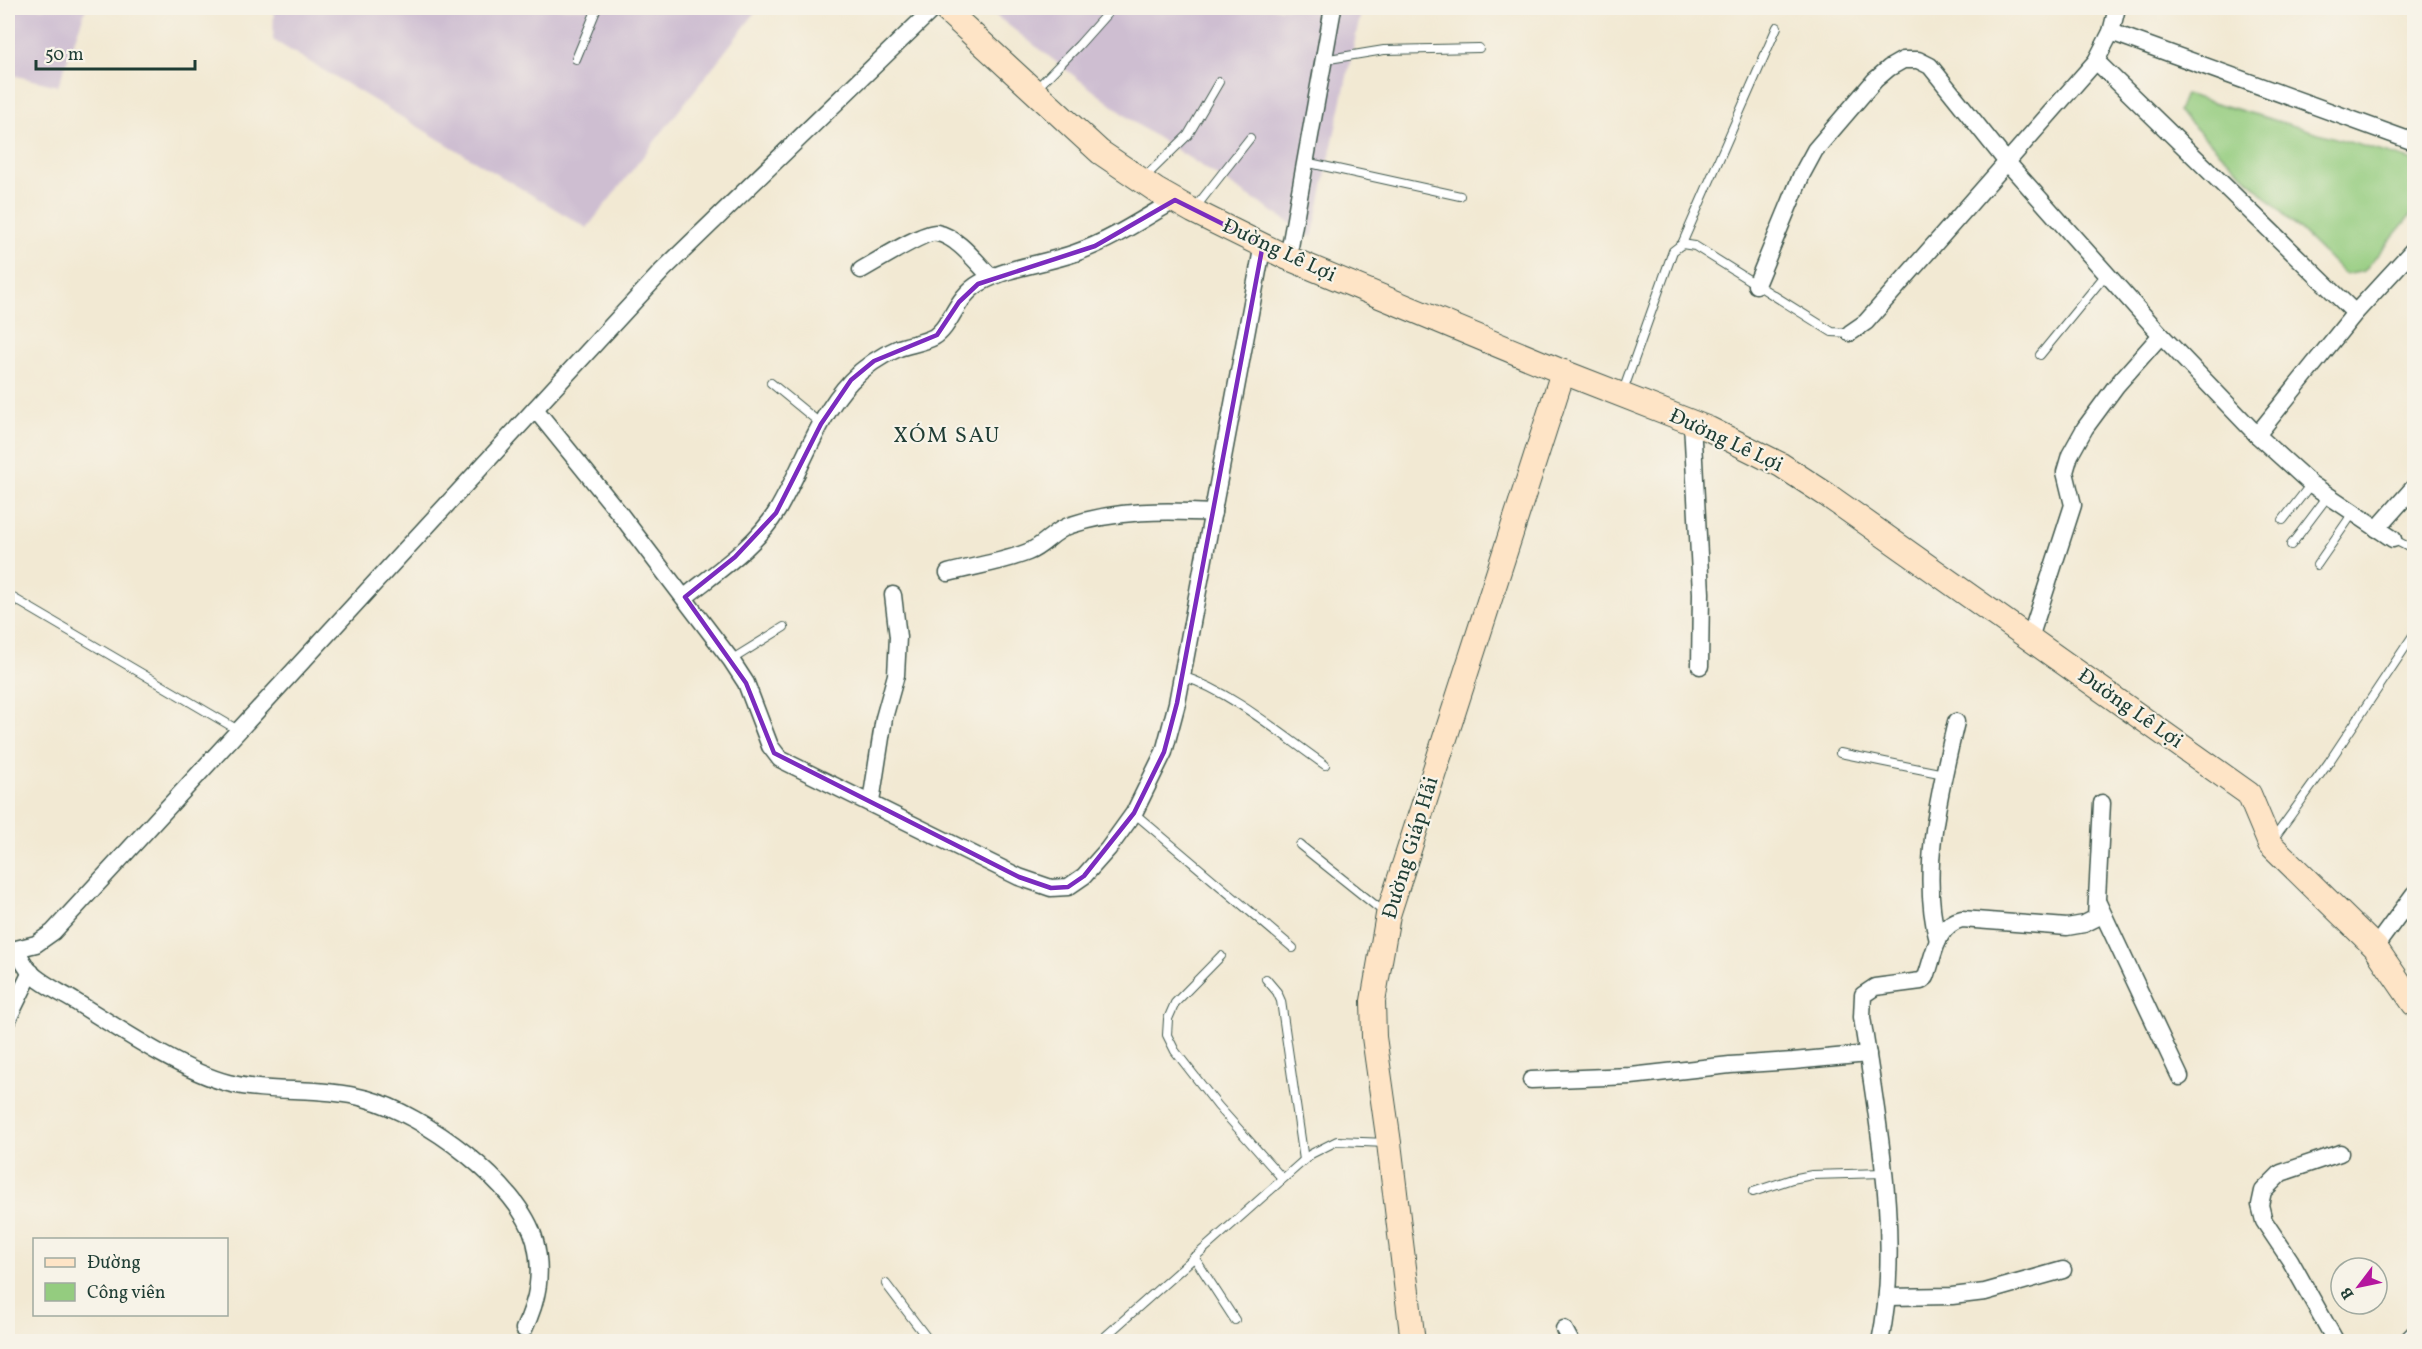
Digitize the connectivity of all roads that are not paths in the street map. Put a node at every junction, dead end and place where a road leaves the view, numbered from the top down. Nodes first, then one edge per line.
1 (597, 8) edge
2 (934, 8) edge
3 (945, 8) edge
4 (1112, 8) edge
5 (1333, 8) edge
6 (2117, 8) edge
7 (1777, 27) dead end
8 (2111, 32) junction
9 (1479, 48) dead end
10 (576, 59) dead end
11 (1323, 60) junction
12 (2096, 61) junction
13 (1219, 82) dead end
14 (1034, 90) junction
15 (1250, 138) dead end
16 (2415, 142) edge
17 (2006, 161) junction
18 (1305, 162) junction
19 (1142, 180) junction
20 (1460, 196) dead end
21 (1184, 206) junction
22 (1263, 244) junction
23 (1682, 244) junction
24 (2415, 249) edge
25 (1288, 258) junction
26 (861, 270) dead end
27 (2107, 273) junction
28 (991, 277) junction
29 (1756, 285) junction
30 (2355, 313) junction
31 (1850, 333) joint
32 (2161, 335) junction
33 (2040, 355) dead end
34 (1563, 372) junction
35 (771, 383) dead end
36 (1622, 395) junction
37 (535, 409) junction
38 (1692, 422) junction
39 (821, 424) junction
40 (2257, 435) junction
41 (2311, 484) junction
42 (2415, 487) edge
43 (2328, 496) junction
44 (1213, 513) junction
45 (2353, 513) junction
46 (2283, 520) dead end
47 (2376, 529) junction
48 (2393, 539) joint
49 (2291, 545) dead end
50 (2415, 550) edge
51 (2317, 565) dead end
52 (948, 573) dead end
53 (8, 595) edge
54 (893, 595) dead end
55 (685, 597) junction
56 (784, 627) dead end
57 (2415, 634) edge
58 (2030, 638) junction
59 (731, 660) junction
60 (1700, 666) dead end
61 (1182, 676) junction
62 (1956, 722) dead end
63 (238, 730) junction
64 (1840, 753) dead end
65 (1325, 765) dead end
66 (1944, 774) junction
67 (871, 802) junction
68 (2102, 803) dead end
69 (1134, 813) junction
70 (2270, 844) junction
71 (1300, 845) dead end
72 (2415, 894) edge
73 (2098, 903) junction
74 (1388, 915) junction
75 (1938, 941) junction
76 (2375, 947) junction
77 (1293, 948) dead end
78 (12, 950) edge
79 (1221, 956) dead end
80 (30, 972) junction
81 (1266, 979) dead end
82 (2415, 1004) edge
83 (8, 1019) edge
84 (1868, 1053) junction
85 (2180, 1077) dead end
86 (1531, 1080) dead end
87 (1389, 1143) junction
88 (2340, 1153) dead end
89 (1304, 1160) junction
90 (1884, 1173) junction
91 (1282, 1178) junction
92 (1753, 1192) dead end
93 (1194, 1257) junction
94 (2063, 1270) dead end
95 (886, 1284) dead end
96 (1887, 1298) junction
97 (1234, 1320) dead end
98 (524, 1329) dead end
99 (2415, 1334) edge
100 (930, 1341) edge
101 (1099, 1341) edge
102 (1413, 1341) edge
103 (1880, 1341) edge
104 (2336, 1341) edge
105 (2406, 1341) edge

1 - 10 lane
2 - 37 street
3 - 14 main road, Đường Lê Lợi
4 - 14 lane
5 - 11 street
6 - 8 street
7 - 23 lane
8 - 12 street
8 - 16 street
9 - 11 lane
11 - 18 street
12 - 17 street
12 - 30 street
13 - 19 lane
14 - 19 main road, Đường Lê Lợi
15 - 21 lane
17 - 27 street
17 - 29 street
17 - 31 street
18 - 20 lane
18 - 25 street
19 - 21 main road, Đường Lê Lợi
21 - 22 main road, Đường Lê Lợi
21 - 28 street
22 - 25 main road, Đường Lê Lợi
22 - 44 street
23 - 29 lane
23 - 36 lane
24 - 30 street
25 - 34 main road, Đường Lê Lợi
26 - 28 street
27 - 32 street
27 - 33 lane
28 - 39 street
29 - 31 lane
30 - 40 street
32 - 40 street
32 - 58 street
34 - 36 main road, Đường Lê Lợi
34 - 74 main road, Đường Giáp Hải
35 - 39 lane
36 - 38 main road, Đường Lê Lợi
37 - 55 street
37 - 63 street
38 - 58 main road, Đường Lê Lợi
38 - 60 street
39 - 55 street
40 - 41 street
41 - 43 street
41 - 46 lane
42 - 47 street
43 - 45 street
43 - 49 lane
44 - 52 street
44 - 61 street
45 - 47 street
45 - 51 lane
47 - 48 street
48 - 50 lane
53 - 63 lane
54 - 67 street
55 - 59 street
56 - 59 lane
57 - 70 lane
58 - 70 main road, Đường Lê Lợi
59 - 67 street
61 - 65 lane
61 - 69 street
62 - 66 street
63 - 78 street
64 - 66 lane
66 - 75 street
67 - 69 street
68 - 73 street
69 - 77 lane
70 - 76 main road, Đường Lê Lợi
71 - 74 lane
72 - 76 street
73 - 75 street
73 - 85 street
74 - 87 main road, Đường Giáp Hải
75 - 84 street
76 - 82 main road, Đường Lê Lợi
78 - 80 street
79 - 91 lane
80 - 83 street
80 - 98 street
81 - 89 lane
84 - 86 street
84 - 90 street
87 - 89 lane
87 - 102 main road, Đường Giáp Hải
88 - 104 street
89 - 91 lane
90 - 92 lane
90 - 96 street
91 - 93 lane
93 - 97 lane
93 - 101 lane
94 - 96 street
95 - 100 lane
96 - 103 street
99 - 105 street

